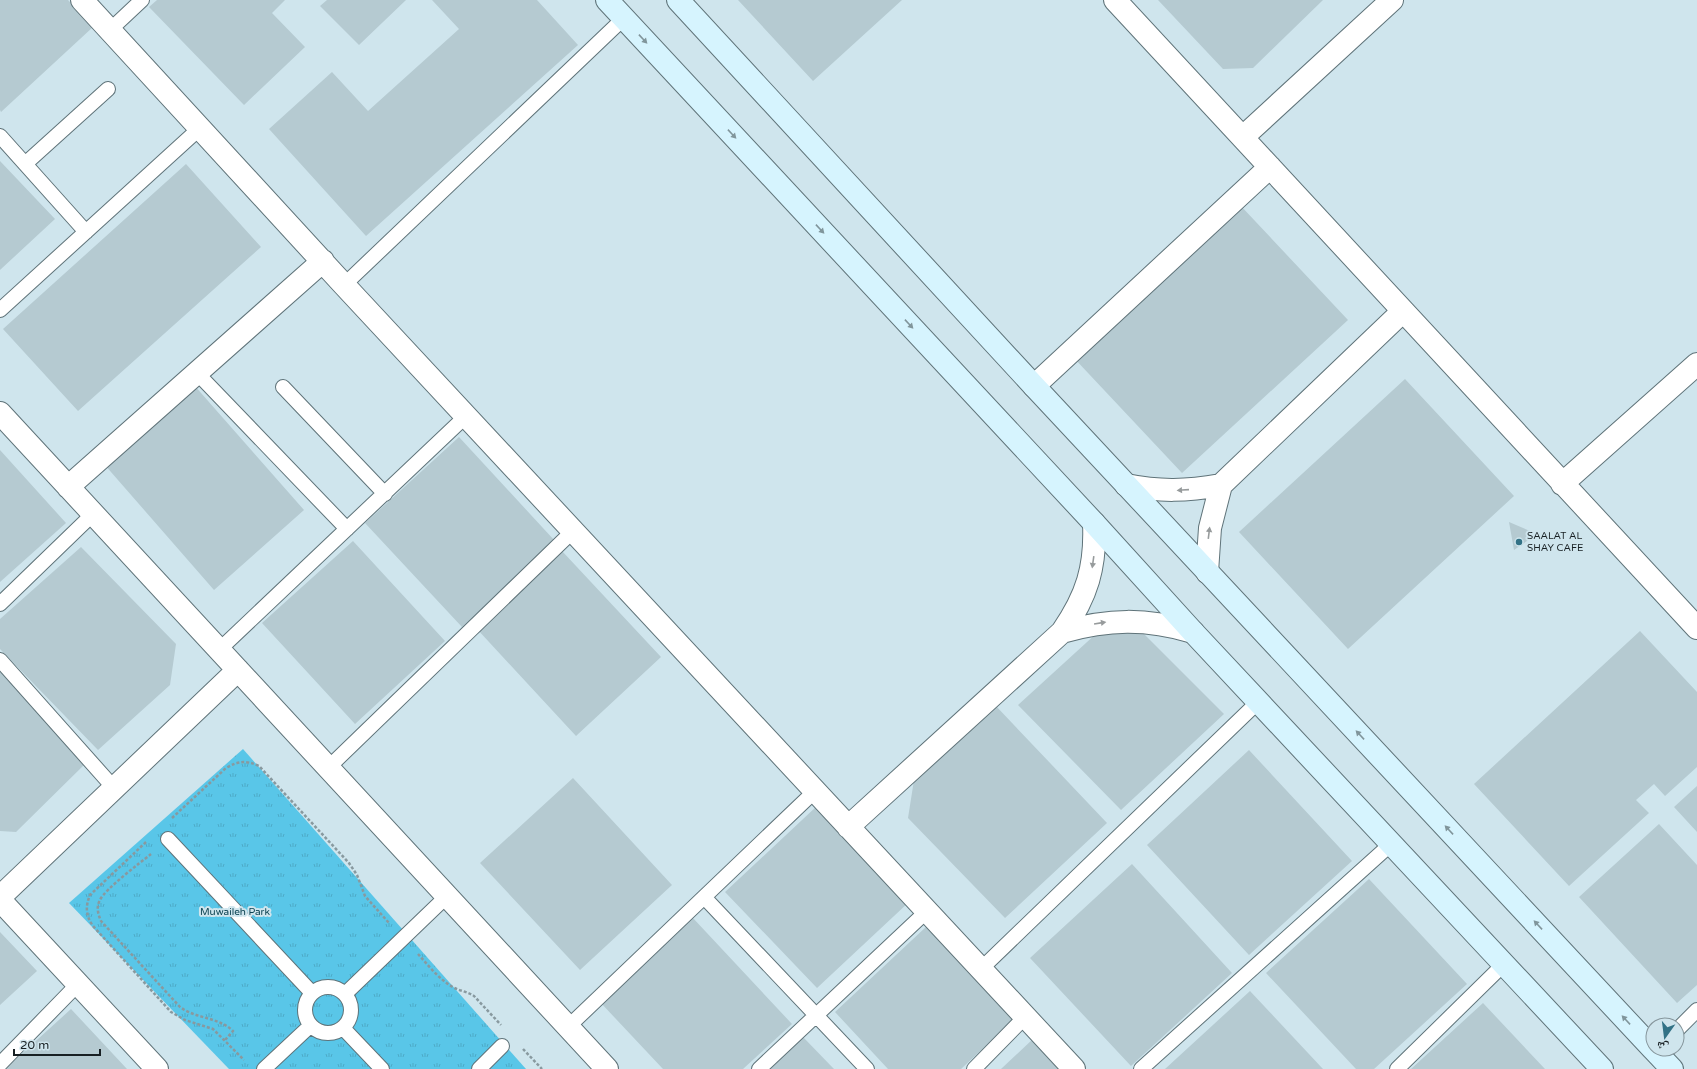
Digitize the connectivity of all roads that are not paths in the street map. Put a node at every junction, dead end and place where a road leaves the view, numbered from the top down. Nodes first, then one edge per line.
1 (82, 0) edge
2 (142, 0) edge
3 (607, 0) edge
4 (678, 0) edge
5 (1115, 0) edge
6 (1392, 0) edge
7 (624, 18) junction
8 (110, 30) junction
9 (108, 88) dead end
10 (200, 128) junction
11 (0, 136) edge
12 (1243, 137) junction
13 (25, 164) junction
14 (1270, 167) junction
15 (86, 232) junction
16 (323, 261) junction
17 (344, 285) junction
18 (0, 310) edge
19 (1402, 312) junction
20 (1697, 364) edge
21 (197, 373) junction
22 (1034, 386) junction
23 (283, 387) dead end
24 (0, 413) edge
25 (466, 416) junction
26 (1562, 484) junction
27 (1126, 485) junction
28 (1221, 485) junction
29 (68, 488) junction
30 (384, 494) junction
31 (93, 514) junction
32 (1094, 523) junction
33 (347, 529) junction
34 (572, 531) junction
35 (1207, 572) junction
36 (0, 604) edge
37 (1697, 628) edge
38 (1062, 632) junction
39 (1192, 632) junction
40 (218, 650) junction
41 (0, 660) edge
42 (238, 670) junction
43 (1258, 702) junction
44 (328, 768) junction
45 (114, 788) junction
46 (815, 791) junction
47 (848, 827) junction
48 (164, 835) road end
49 (1392, 844) junction
50 (446, 897) junction
51 (704, 897) junction
52 (0, 899) edge
53 (927, 911) junction
54 (1504, 964) junction
55 (981, 969) junction
56 (78, 984) junction
57 (312, 993) junction
58 (345, 994) junction
59 (1697, 1010) edge
60 (816, 1015) junction
61 (1026, 1017) junction
62 (1685, 1022) edge
63 (310, 1026) junction
64 (568, 1027) junction
65 (343, 1028) junction
66 (1645, 1039) edge
67 (502, 1046) dead end
68 (1661, 1057) edge
69 (0, 1064) edge
70 (157, 1069) edge
71 (264, 1069) edge
72 (382, 1069) edge
73 (479, 1069) edge
74 (607, 1069) edge
75 (759, 1069) edge
76 (867, 1069) edge
77 (974, 1069) edge
78 (1074, 1069) edge
79 (1141, 1069) edge
80 (1397, 1069) edge
81 (1602, 1069) edge
82 (1672, 1069) edge

1 - 8 street
2 - 8 lane
3 - 7 main road
4 - 22 main road
5 - 12 street
6 - 12 street
7 - 17 lane
7 -> 32 main road
8 - 10 street
9 - 13 lane
10 - 15 lane
10 - 16 street
11 - 13 lane
12 - 14 street
13 - 15 lane
14 - 19 street
14 - 22 street
15 - 18 lane
16 - 17 street
16 - 21 street
17 - 25 street
19 - 26 street
19 - 28 street
20 - 26 street
21 - 29 street
21 - 33 lane
22 - 27 main road
23 - 30 lane
24 - 29 street
25 - 30 lane
25 - 34 street
26 - 37 street
28 -> 27 street
27 - 35 main road
35 -> 28 street
29 - 31 street
30 - 33 lane
31 - 36 lane
31 - 40 street
32 -> 38 street
32 - 39 main road
33 - 40 lane
34 - 44 lane
34 - 46 street
66 -> 35 main road
38 -> 39 street
38 - 47 street
39 - 43 main road
40 - 42 street
41 - 45 lane
42 - 44 street
42 - 45 street
43 - 49 main road
43 - 55 lane
44 - 50 street
45 - 52 street
46 - 47 street
46 - 51 lane
47 - 53 street
48 - 57 lane
49 - 54 main road
49 - 79 lane
50 - 58 lane
50 - 64 street
51 - 60 lane
51 - 64 lane
52 - 56 street
53 - 55 street
53 - 60 lane
54 - 80 lane
54 - 81 main road
55 - 61 street
56 - 69 lane
56 - 70 street
57 - 58 lane
57 - 63 lane
58 - 65 lane
59 - 62 lane
60 - 75 lane
60 - 76 lane
61 - 77 lane
61 - 78 street
63 - 65 lane
63 - 71 lane
64 - 74 street
65 - 72 lane
67 - 73 lane
68 - 82 main road

